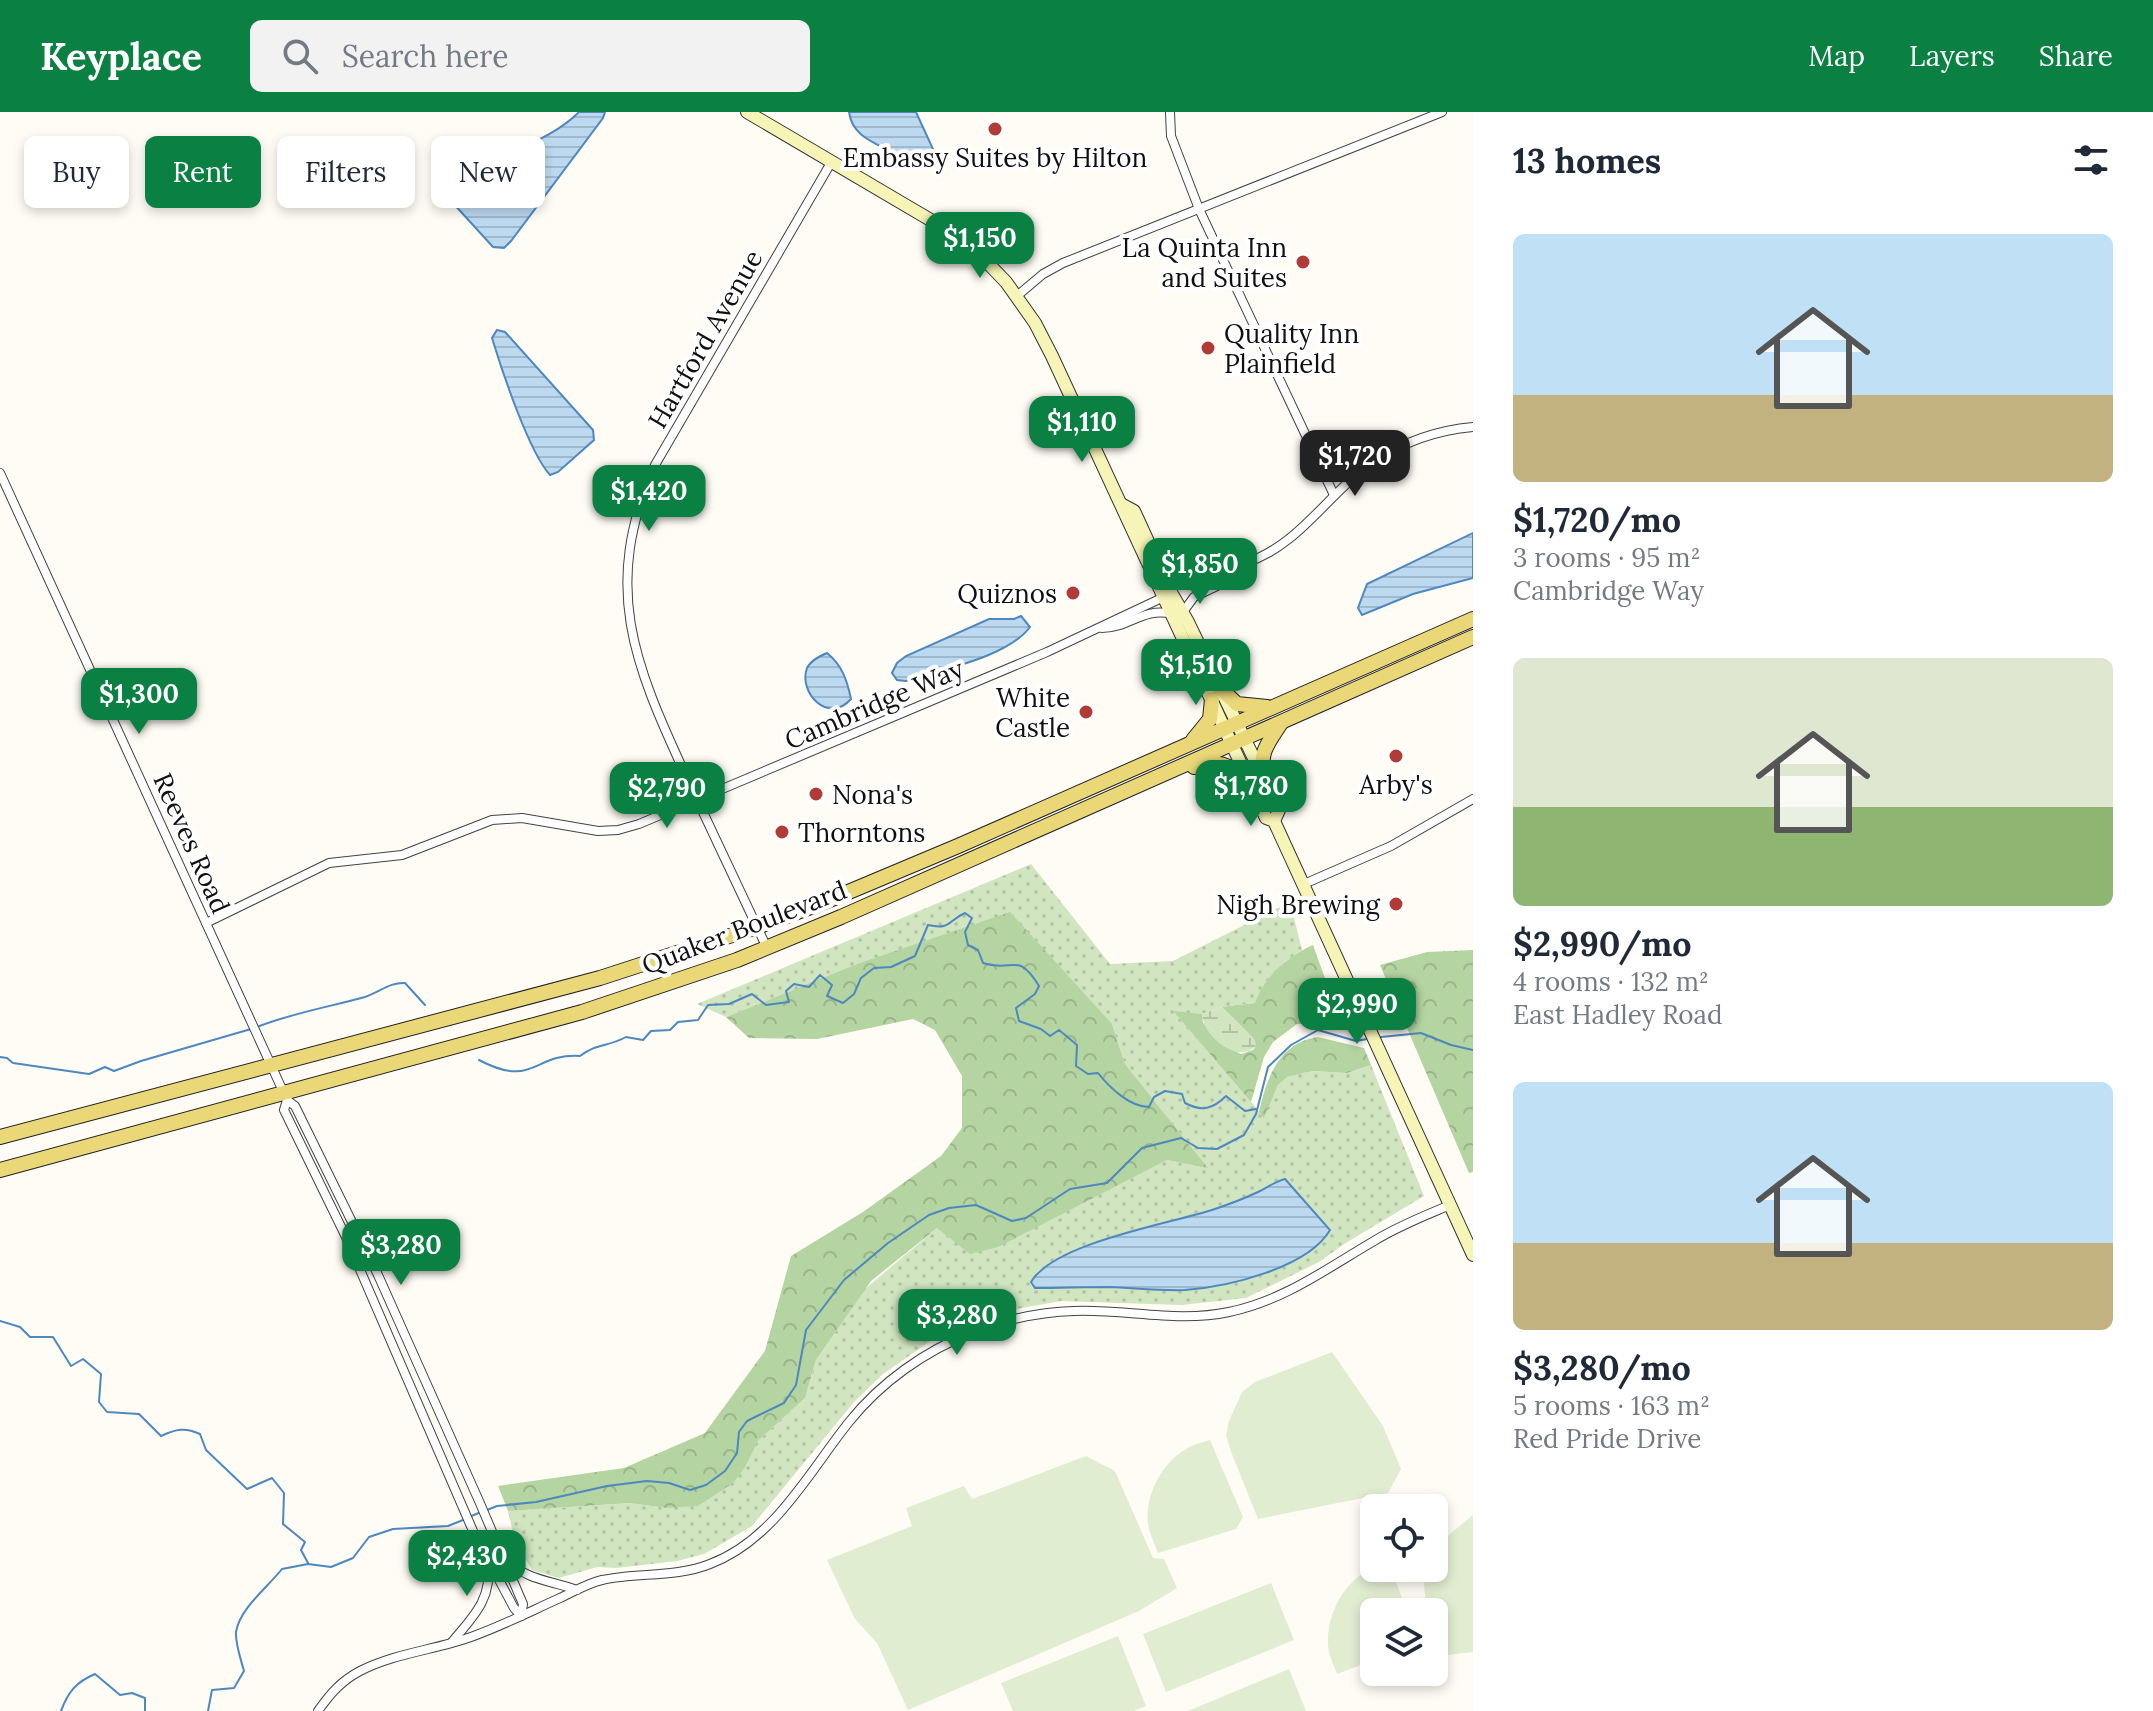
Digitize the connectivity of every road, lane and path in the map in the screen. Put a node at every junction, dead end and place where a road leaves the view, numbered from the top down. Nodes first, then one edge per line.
1 (747, 112) edge
2 (1170, 112) edge
3 (1442, 112) edge
4 (832, 161) junction
5 (1199, 209) junction
6 (1017, 296) junction
7 (1473, 427) edge
8 (0, 473) edge
9 (1334, 495) junction
10 (1121, 504) junction
11 (1242, 564) junction
12 (1165, 578) junction
13 (1168, 596) junction
14 (1177, 613) junction
15 (1473, 619) edge
16 (1101, 628) junction
17 (1473, 637) edge
18 (1215, 693) junction
19 (1275, 706) junction
20 (1281, 722) junction
21 (1231, 726) junction
22 (1238, 741) junction
23 (1188, 745) junction
24 (1163, 774) junction
25 (1256, 780) junction
26 (1473, 799) edge
27 (698, 801) junction
28 (1304, 884) junction
29 (206, 923) junction
30 (757, 927) junction
31 (767, 948) junction
32 (272, 1065) junction
33 (286, 1097) junction
34 (0, 1137) edge
35 (0, 1170) edge
36 (1450, 1205) junction
37 (1473, 1255) edge
38 (484, 1552) junction
39 (503, 1556) junction
40 (577, 1590) junction
41 (521, 1616) junction
42 (451, 1643) junction
43 (318, 1711) edge

1 - 4 street
2 - 5 street
3 - 5 street
4 - 6 street
4 - 27 street, Hartford Avenue
5 - 6 street
5 - 9 street
6 - 10 street
7 - 9 street
8 - 29 street, Reeves Road
9 - 11 street
10 - 12 street
10 - 13 street
11 - 12 street
11 - 14 street
12 - 13 street
13 - 14 street
13 - 16 street, Cambridge Way
14 - 16 street, Cambridge Way
14 - 18 street
15 - 19 main road, Quaker Boulevard
16 - 27 street, Cambridge Way
17 - 20 main road, Quaker Boulevard
18 - 19 main road
18 - 21 street
18 - 23 main road
19 - 21 main road, Quaker Boulevard
20 - 22 main road, Quaker Boulevard
20 - 25 main road
21 - 22 street
21 - 23 main road, Quaker Boulevard
22 - 24 main road, Quaker Boulevard
22 - 25 street
23 - 30 main road, Quaker Boulevard
24 - 25 main road
24 - 31 main road, Quaker Boulevard
25 - 28 street
26 - 28 street
27 - 29 street, Cambridge Way
27 - 30 street, Hartford Avenue
28 - 36 street
29 - 32 street, Reeves Road
30 - 31 street, Hartford Avenue
30 - 32 main road, Quaker Boulevard
31 - 33 main road, Quaker Boulevard
32 - 33 street, Reeves Road
32 - 34 main road, Quaker Boulevard
33 - 35 main road, Quaker Boulevard
33 - 38 street, Reeves Road
33 - 39 street, Reeves Road
36 - 37 street
36 - 40 street
38 - 41 street, Reeves Road
38 - 42 street
39 - 40 street
39 - 41 street, Reeves Road
40 - 41 street
41 - 42 street
42 - 43 street

